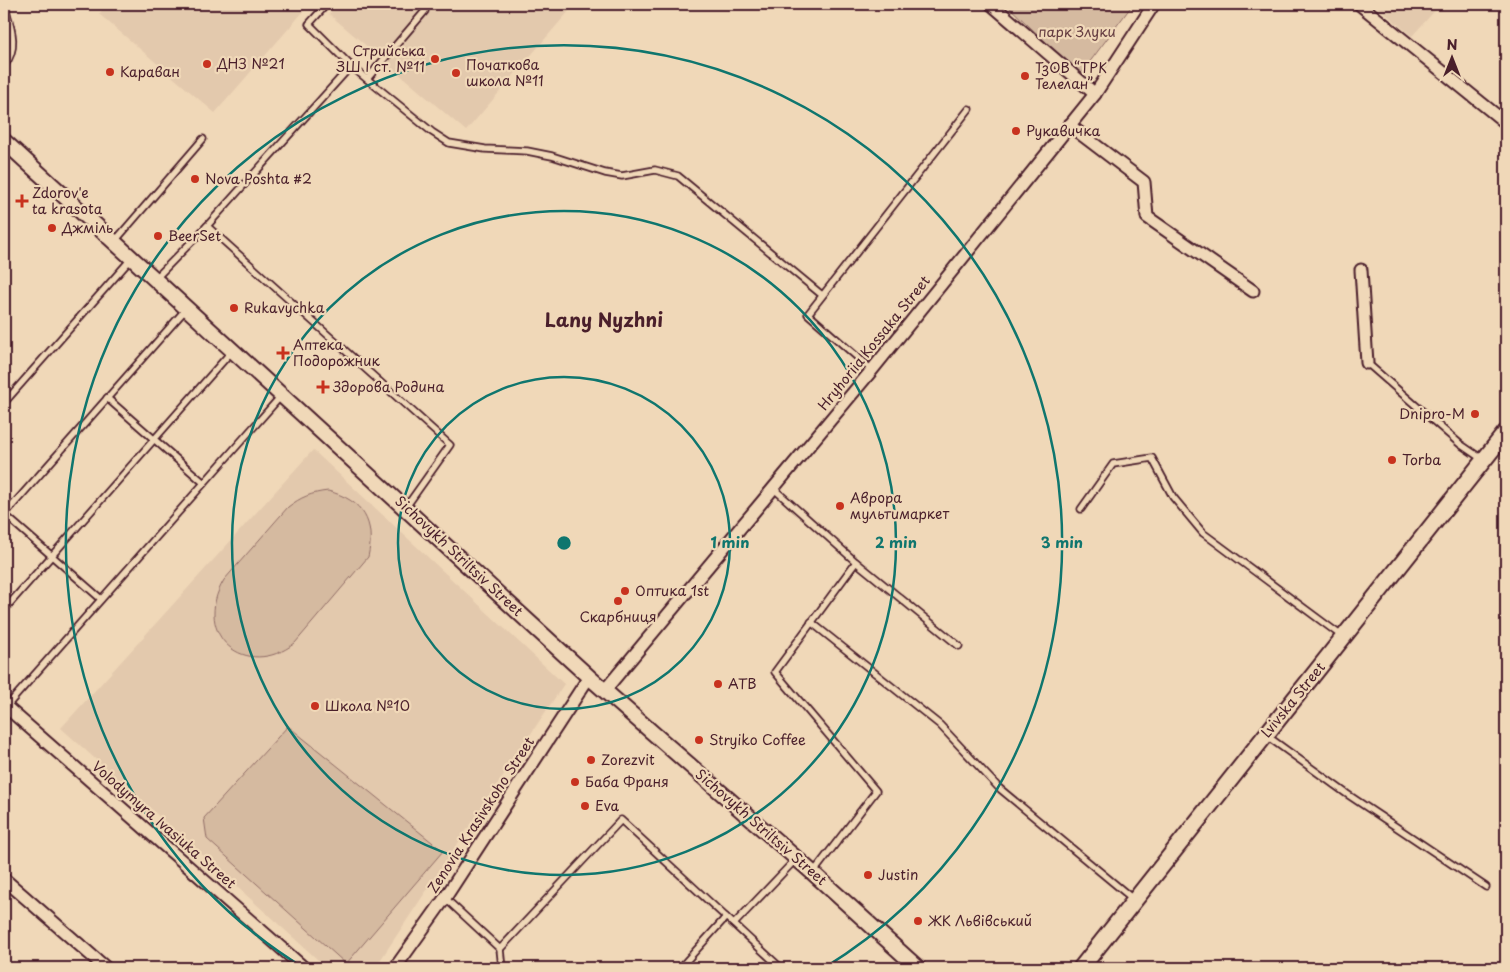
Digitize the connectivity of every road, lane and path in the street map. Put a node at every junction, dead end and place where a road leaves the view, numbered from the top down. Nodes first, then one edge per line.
1 (4, 4) edge
2 (327, 4) edge
3 (991, 4) edge
4 (1154, 4) edge
5 (1359, 4) edge
6 (425, 11) dead end
7 (4, 66) edge
8 (352, 66) junction
9 (367, 79) junction
10 (1095, 94) junction
11 (969, 109) dead end
12 (1506, 123) edge
13 (1069, 126) junction
14 (202, 139) dead end
15 (4, 141) edge
16 (207, 226) junction
17 (113, 243) junction
18 (131, 259) junction
19 (1361, 270) dead end
20 (154, 280) junction
21 (1253, 291) dead end
22 (822, 295) junction
23 (186, 309) junction
24 (233, 351) junction
25 (1367, 364) joint
26 (872, 370) junction
27 (282, 395) junction
28 (107, 398) junction
29 (4, 403) edge
30 (1506, 432) edge
31 (154, 439) junction
32 (1484, 460) junction
33 (204, 483) junction
34 (773, 488) junction
35 (406, 507) junction
36 (1081, 509) dead end
37 (4, 514) edge
38 (52, 556) junction
39 (856, 562) junction
40 (101, 599) junction
41 (4, 610) edge
42 (811, 622) junction
43 (1343, 638) junction
44 (959, 646) dead end
45 (589, 677) junction
46 (605, 690) junction
47 (5, 706) edge
48 (1265, 735) junction
49 (796, 858) junction
50 (813, 873) junction
51 (4, 879) edge
52 (1486, 887) dead end
53 (445, 898) junction
54 (1135, 900) junction
55 (726, 917) junction
56 (734, 924) junction
57 (500, 949) junction
58 (683, 967) edge
59 (106, 968) edge
60 (304, 968) edge
61 (395, 968) edge
62 (502, 968) edge
63 (781, 968) edge
64 (918, 968) edge
65 (1081, 968) edge

1 - 7 lane
2 - 8 lane
3 - 10 street
4 - 10 street, Hryhoriia Kossaka Street
5 - 12 street
6 - 9 lane
8 - 9 lane
8 - 16 lane
9 - 22 lane
10 - 13 street, Hryhoriia Kossaka Street
11 - 22 lane
13 - 21 street
13 - 26 street, Hryhoriia Kossaka Street
14 - 17 lane
15 - 17 street, Sichovykh Striltsiv Street
16 - 20 lane
16 - 35 lane
17 - 18 street, Sichovykh Striltsiv Street
18 - 20 street, Sichovykh Striltsiv Street
18 - 29 lane
19 - 25 street
20 - 23 street, Sichovykh Striltsiv Street
22 - 26 lane
23 - 24 street, Sichovykh Striltsiv Street
23 - 28 lane
24 - 27 street, Sichovykh Striltsiv Street
24 - 31 lane
25 - 32 lane
26 - 34 street, Hryhoriia Kossaka Street
27 - 33 lane
27 - 35 street, Sichovykh Striltsiv Street
28 - 31 lane
28 - 37 lane
30 - 32 main road, Lvivska Street
31 - 33 lane
31 - 38 lane
32 - 43 main road, Lvivska Street
33 - 40 lane
34 - 39 lane
34 - 46 street, Hryhoriia Kossaka Street
35 - 45 street, Sichovykh Striltsiv Street
36 - 43 lane
37 - 38 lane
38 - 40 lane
38 - 41 lane
39 - 42 lane
39 - 44 lane
40 - 47 lane
42 - 50 lane
42 - 54 lane
43 - 48 main road, Lvivska Street
45 - 46 street, Sichovykh Striltsiv Street
45 - 53 street, Zenovia Krasivskoho Street
46 - 49 street, Sichovykh Striltsiv Street
47 - 60 street, Volodymyra Ivasiuka Street
48 - 52 lane
48 - 54 main road, Lvivska Street
49 - 50 street, Sichovykh Striltsiv Street
49 - 56 lane
50 - 64 street, Sichovykh Striltsiv Street
51 - 59 street
53 - 57 lane
53 - 61 street, Zenovia Krasivskoho Street
54 - 65 main road, Lvivska Street
55 - 56 lane
55 - 57 lane
55 - 58 lane
56 - 63 lane
57 - 62 lane

